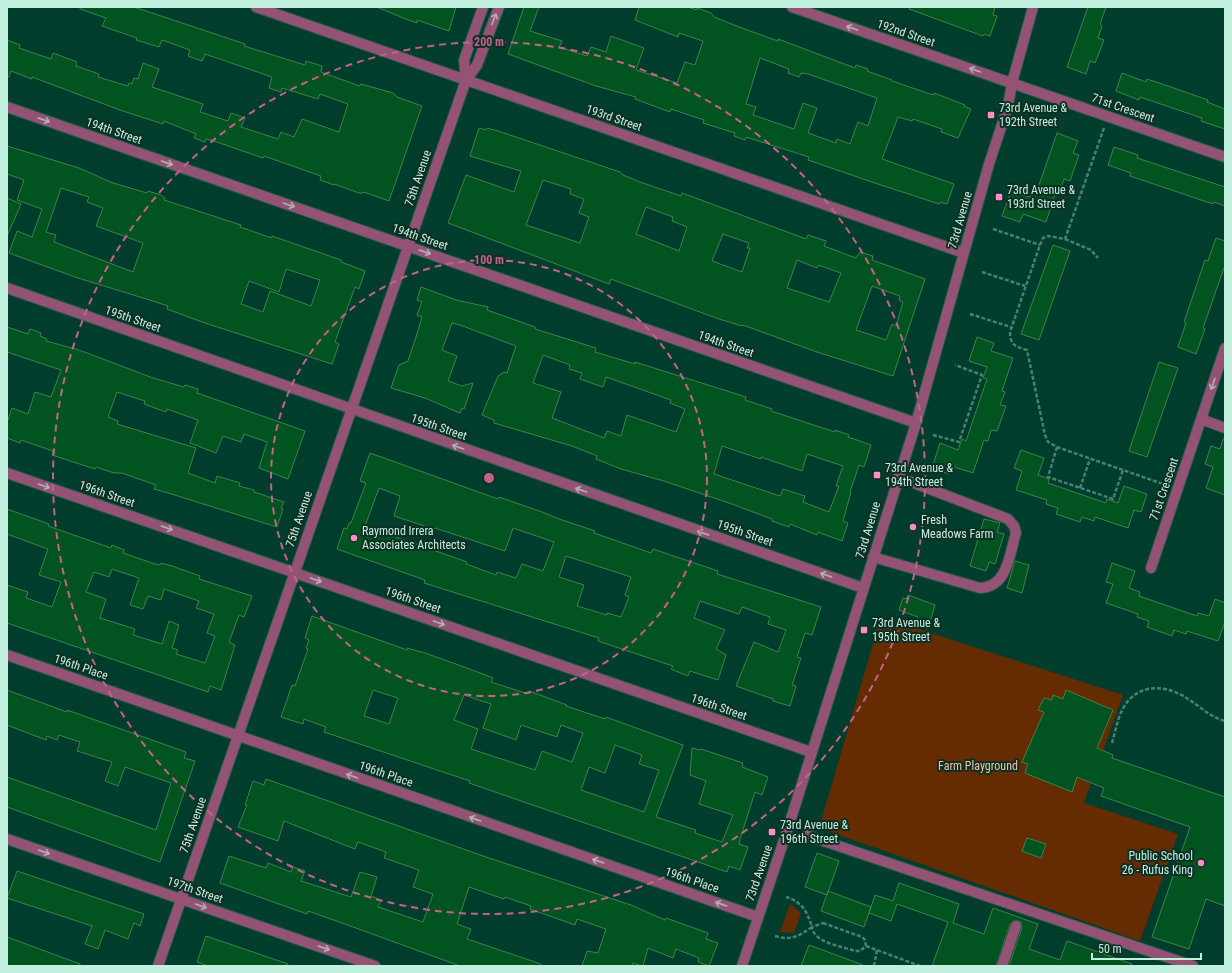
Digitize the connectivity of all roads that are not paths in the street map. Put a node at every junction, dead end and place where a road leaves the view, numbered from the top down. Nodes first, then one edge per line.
1 (256, 7) edge
2 (483, 7) edge
3 (499, 7) edge
4 (792, 7) edge
5 (1033, 7) edge
6 (466, 80) junction
7 (1012, 83) junction
8 (7, 107) edge
9 (1225, 157) edge
10 (408, 246) junction
11 (964, 253) junction
12 (7, 288) edge
13 (1225, 348) edge
14 (351, 410) junction
15 (1201, 419) junction
16 (916, 423) junction
17 (1225, 428) edge
18 (7, 473) edge
19 (898, 477) junction
20 (873, 557) junction
21 (1151, 568) dead end
22 (294, 573) junction
23 (863, 588) junction
24 (7, 655) edge
25 (238, 736) junction
26 (811, 752) junction
27 (806, 835) dead end
28 (7, 839) edge
29 (181, 899) junction
30 (758, 917) junction
31 (1016, 926) dead end
32 (158, 966) edge
33 (375, 966) edge
34 (742, 966) edge
35 (1002, 966) edge
36 (1193, 966) edge

1 - 6 street, 193rd Street
2 - 6 street, 75th Avenue
6 -> 3 street, 75th Avenue
7 -> 4 street, 192nd Street
5 - 7 street, 73rd Avenue
6 - 10 street, 75th Avenue
6 - 11 street, 193rd Street
7 - 9 street, 71st Crescent
7 - 11 street, 73rd Avenue
8 -> 10 street, 194th Street
10 - 14 street, 75th Avenue
10 -> 16 street, 194th Street
11 - 16 street, 73rd Avenue
12 - 14 street, 195th Street
13 -> 15 street, 71st Crescent
14 - 22 street, 75th Avenue
23 -> 14 street, 195th Street
15 - 17 street
15 - 21 street, 71st Crescent
16 - 19 street, 73rd Avenue
18 -> 22 street, 196th Street
19 - 20 street, 73rd Avenue
19 - 20 street
20 - 23 street, 73rd Avenue
22 - 25 street, 75th Avenue
22 -> 26 street, 196th Street
23 - 26 street, 73rd Avenue
24 - 25 street, 196th Place
25 - 29 street, 75th Avenue
30 -> 25 street, 196th Place
26 - 30 street, 73rd Avenue
27 - 36 street
28 -> 29 street, 197th Street
29 - 32 street, 75th Avenue
29 -> 33 street, 197th Street
30 - 34 street, 73rd Avenue
31 - 35 street

